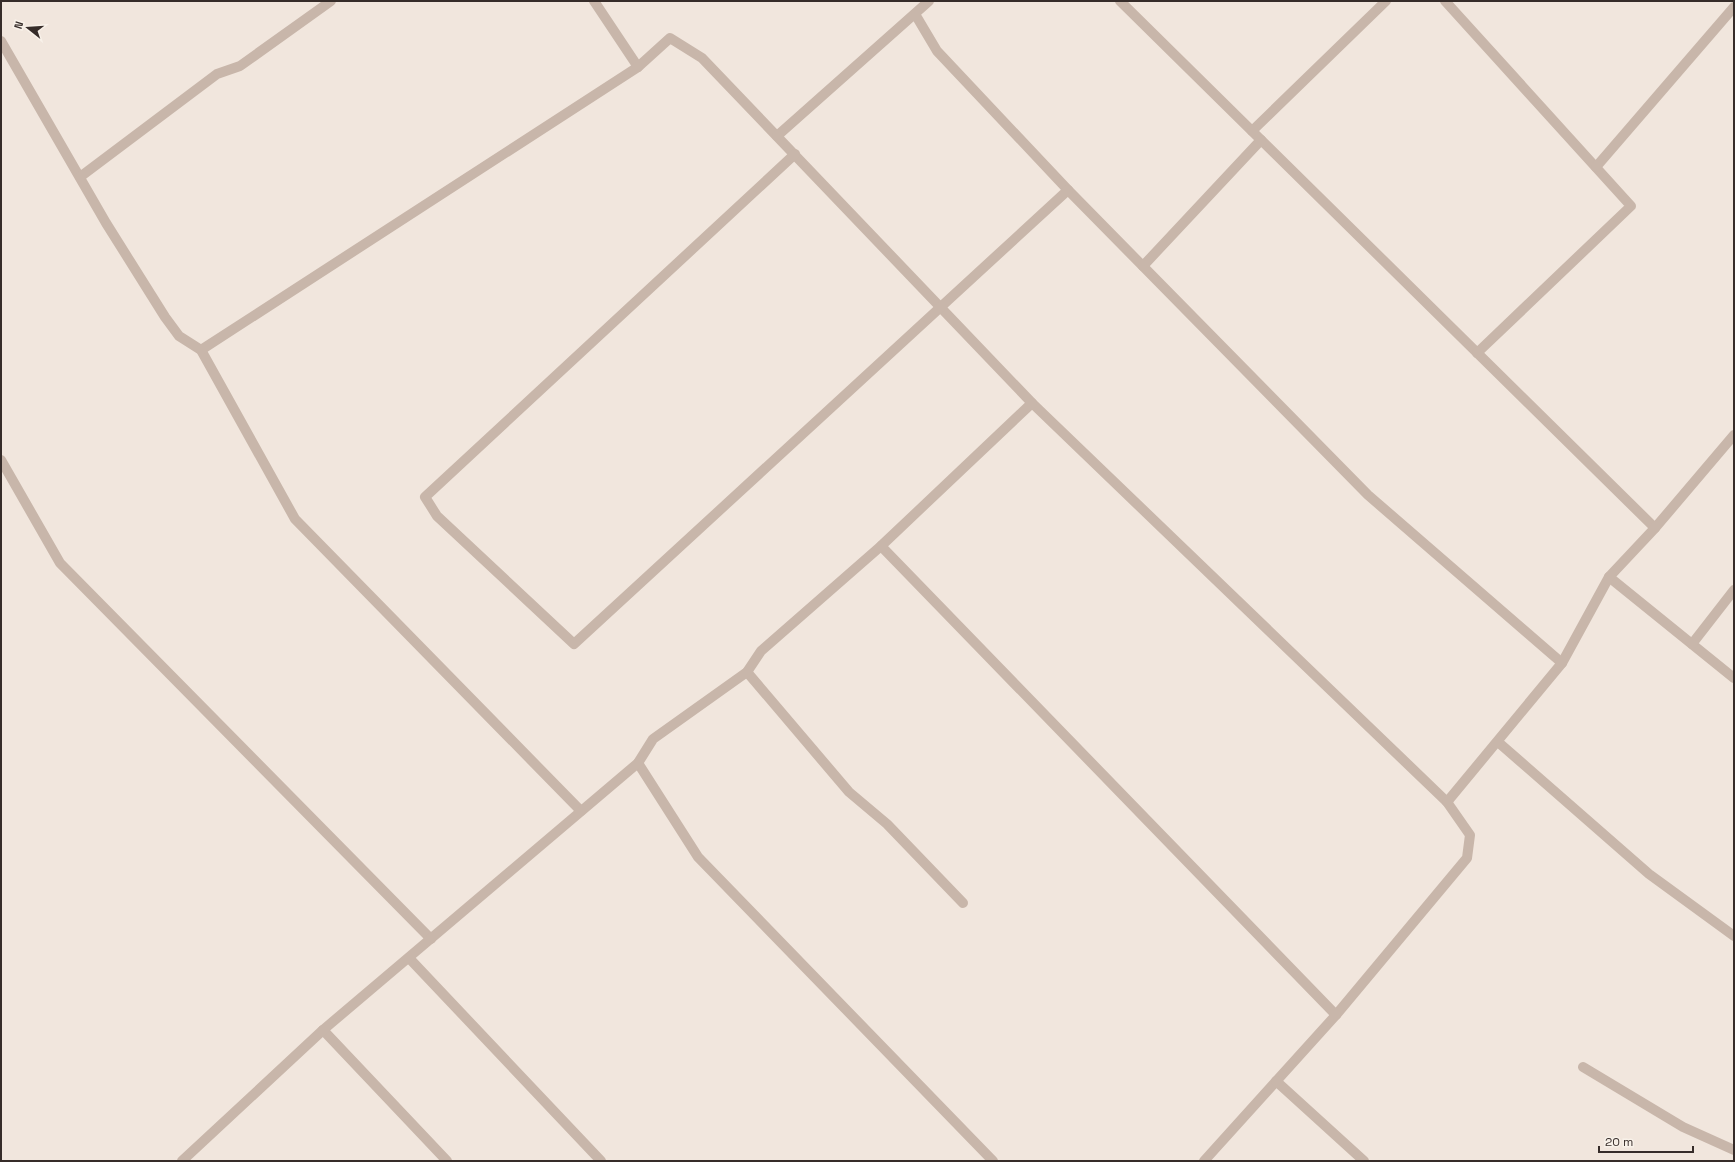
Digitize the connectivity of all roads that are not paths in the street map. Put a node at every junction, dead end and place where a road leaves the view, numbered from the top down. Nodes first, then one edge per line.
1 (331, 1) edge
2 (594, 1) edge
3 (929, 1) edge
4 (1120, 1) edge
5 (1386, 1) edge
6 (1444, 1) edge
7 (1734, 7) edge
8 (915, 14) junction
9 (1, 41) edge
10 (638, 67) junction
11 (1252, 131) junction
12 (777, 136) junction
13 (1260, 140) junction
14 (795, 154) junction
15 (1596, 167) junction
16 (80, 177) junction
17 (1068, 190) junction
18 (1143, 266) junction
19 (941, 308) junction
20 (201, 350) junction
21 (1477, 353) junction
22 (1032, 403) junction
23 (1734, 435) edge
24 (1730, 449) edge
25 (1, 460) edge
26 (1654, 528) junction
27 (881, 546) junction
28 (1609, 577) junction
29 (1734, 590) edge
30 (1692, 644) junction
31 (1562, 663) junction
32 (747, 672) junction
33 (1734, 678) edge
34 (1498, 742) junction
35 (638, 763) junction
36 (1448, 802) junction
37 (581, 811) junction
38 (963, 902) dead end
39 (1734, 936) edge
40 (431, 939) junction
41 (409, 958) junction
42 (1336, 1015) junction
43 (322, 1030) junction
44 (1583, 1067) dead end
45 (1276, 1081) junction
46 (1734, 1150) edge
47 (182, 1161) edge
48 (447, 1161) edge
49 (601, 1161) edge
50 (993, 1161) edge
51 (1204, 1161) edge
52 (1364, 1161) edge

1 - 16 street
2 - 10 street
3 - 8 street
4 - 11 street
5 - 11 street
6 - 15 street
7 - 15 street
8 - 12 street
8 - 17 street
9 - 16 street
10 - 12 street
10 - 20 street
11 - 13 street
12 - 14 street
13 - 18 street
13 - 21 street
14 - 19 street
14 - 19 street
15 - 21 street
16 - 20 street
17 - 18 street
17 - 19 street
18 - 31 street
19 - 22 street
20 - 37 street
21 - 26 street
22 - 27 street
22 - 36 street
23 - 24 street
24 - 26 street
25 - 40 street
26 - 28 street
27 - 32 street
27 - 42 street
28 - 30 street
28 - 31 street
29 - 30 street
30 - 33 street
31 - 34 street
32 - 35 street
32 - 38 street
34 - 36 street
34 - 39 street
35 - 37 street
35 - 50 street
36 - 42 street
37 - 40 street
40 - 41 street
41 - 43 street
41 - 49 street
42 - 45 street
43 - 47 street
43 - 48 street
44 - 46 street
45 - 51 street
45 - 52 street

